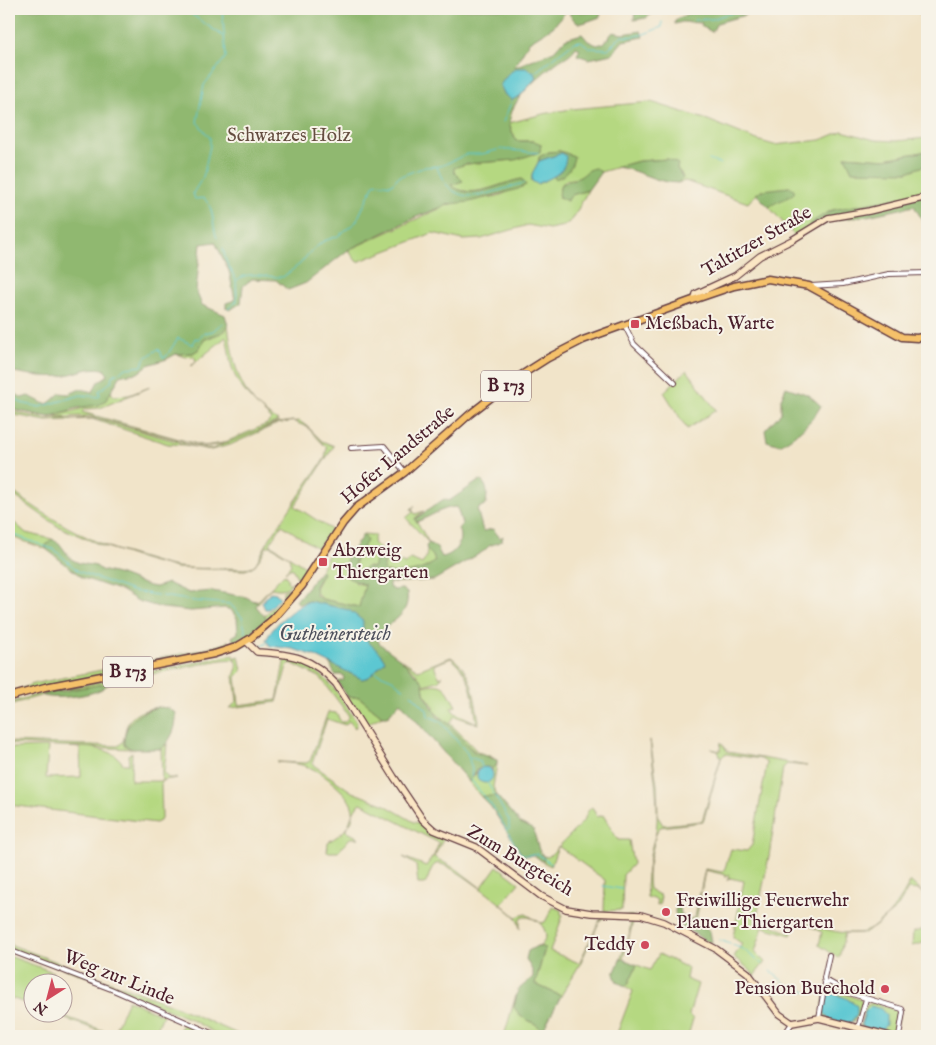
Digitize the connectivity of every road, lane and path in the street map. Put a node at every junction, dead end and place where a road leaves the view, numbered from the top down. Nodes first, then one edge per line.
1 (927, 196) edge
2 (927, 273) edge
3 (809, 286) junction
4 (695, 299) junction
5 (624, 324) junction
6 (927, 336) edge
7 (675, 382) dead end
8 (350, 448) dead end
9 (404, 472) junction
10 (246, 641) junction
11 (9, 697) edge
12 (9, 950) edge
13 (829, 955) dead end
14 (825, 983) junction
15 (866, 999) junction
16 (820, 1018) junction
17 (792, 1023) junction
18 (858, 1028) junction
19 (786, 1032) junction
20 (218, 1036) edge
21 (778, 1036) edge
22 (789, 1036) edge
23 (890, 1036) edge
24 (899, 1036) edge

1 - 4 street, Taltitzer Straße
2 - 3 street, Hofer Landstraße
3 - 4 main road, Hofer Landstraße / B 173
3 - 6 main road, Hofer Landstraße / B 173
4 - 5 main road, Hofer Landstraße / B 173
5 - 7 street
5 - 9 main road, Hofer Landstraße / B 173
8 - 9 street
9 - 10 main road, Hofer Landstraße / B 173
10 - 11 main road, Hofer Landstraße / B 173
10 - 17 street, Zum Burgteich
12 - 20 street, Weg zur Linde
13 - 14 street
14 - 15 street
14 - 16 street
15 - 18 street
15 - 24 street
16 - 17 street
16 - 18 street
17 - 19 street
18 - 23 street
19 - 21 street
19 - 22 street

